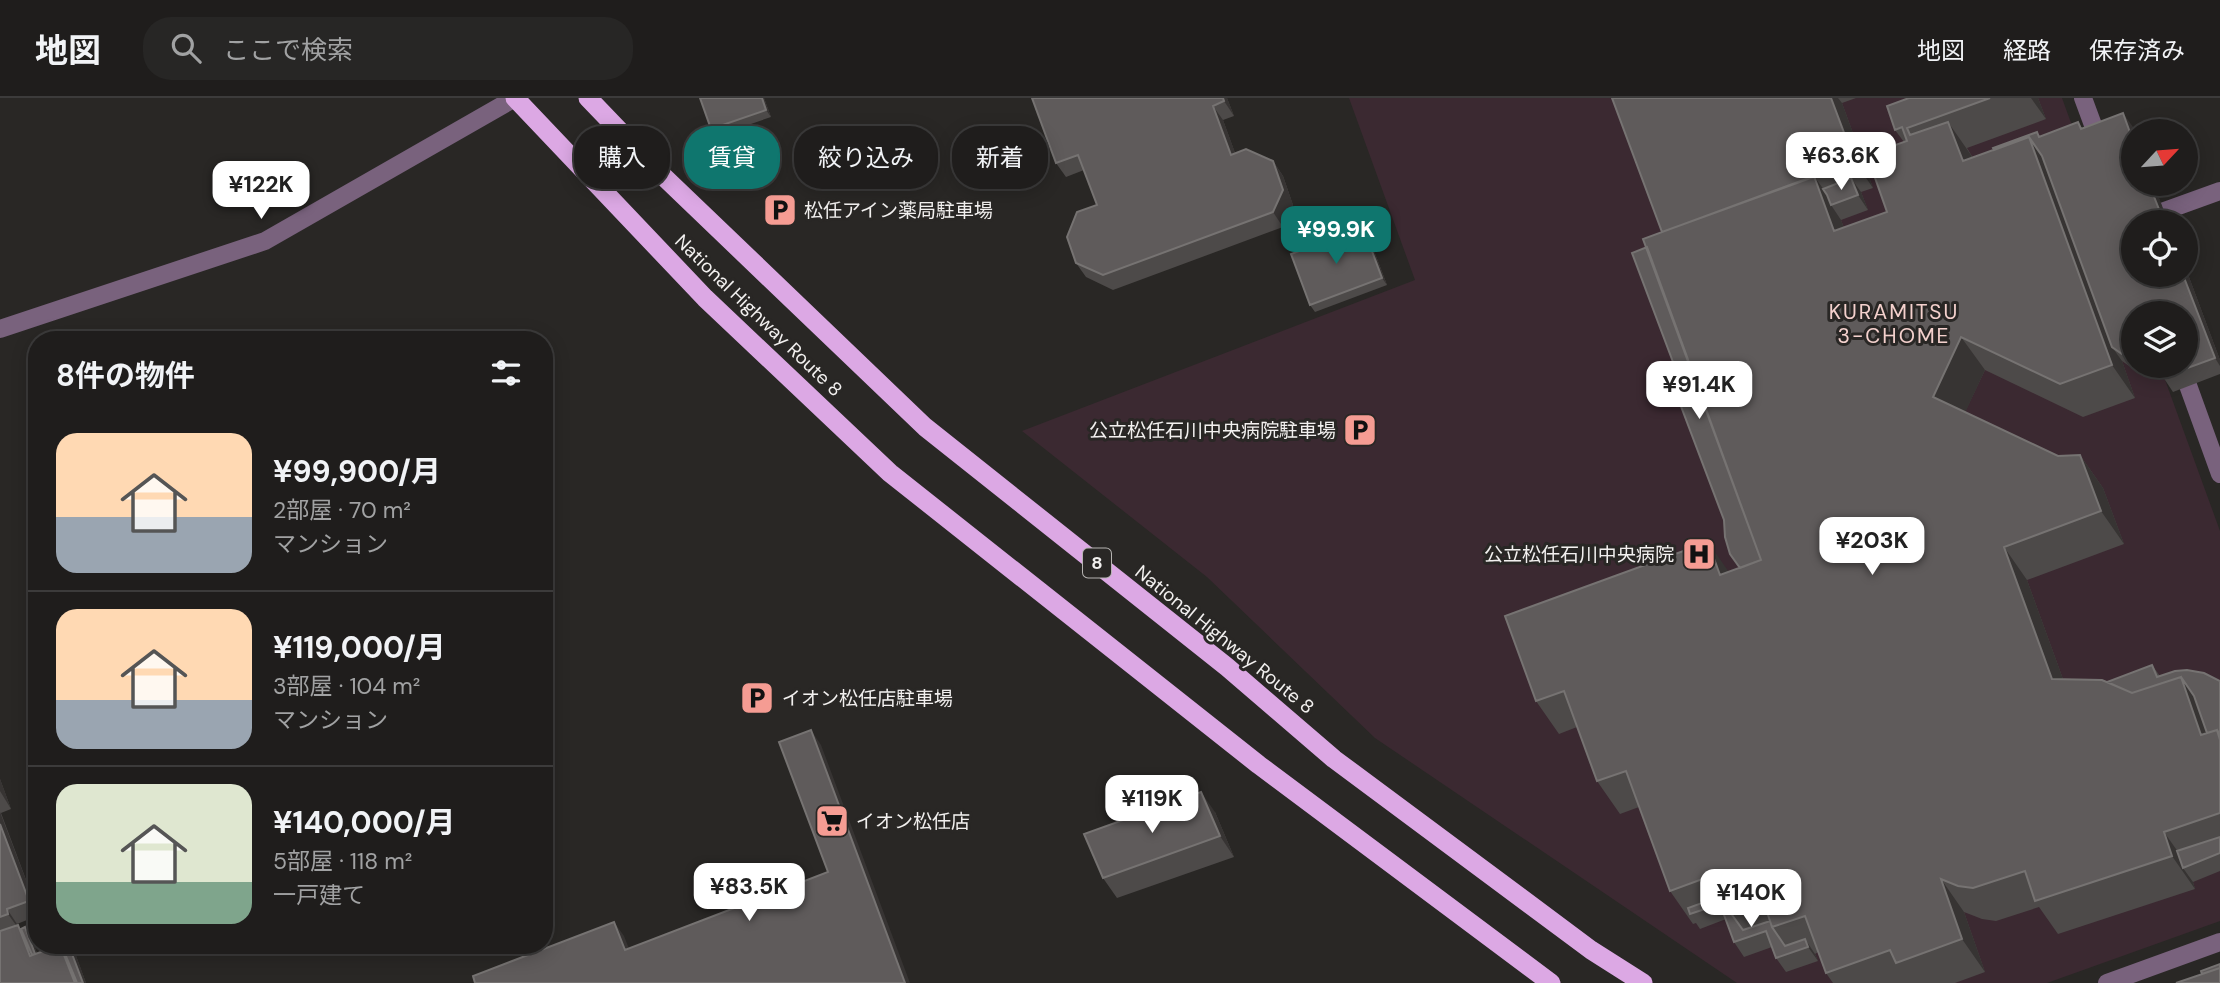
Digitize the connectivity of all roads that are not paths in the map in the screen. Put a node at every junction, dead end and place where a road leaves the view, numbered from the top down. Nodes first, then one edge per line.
1 (515, 98) edge
2 (588, 98) edge
3 (2083, 98) edge
4 (2106, 161) edge
5 (2220, 191) edge
6 (2167, 210) edge
7 (0, 329) edge
8 (2186, 378) edge
9 (2214, 439) edge
10 (2220, 474) edge
11 (2220, 942) edge
12 (1551, 983) edge
13 (1643, 983) edge
14 (2106, 983) edge

1 - 7 street
1 - 12 highway, National Highway Route 8
2 - 13 highway, National Highway Route 8 / 8
3 - 4 street
5 - 6 street
8 - 9 street
9 - 10 street
11 - 14 street

